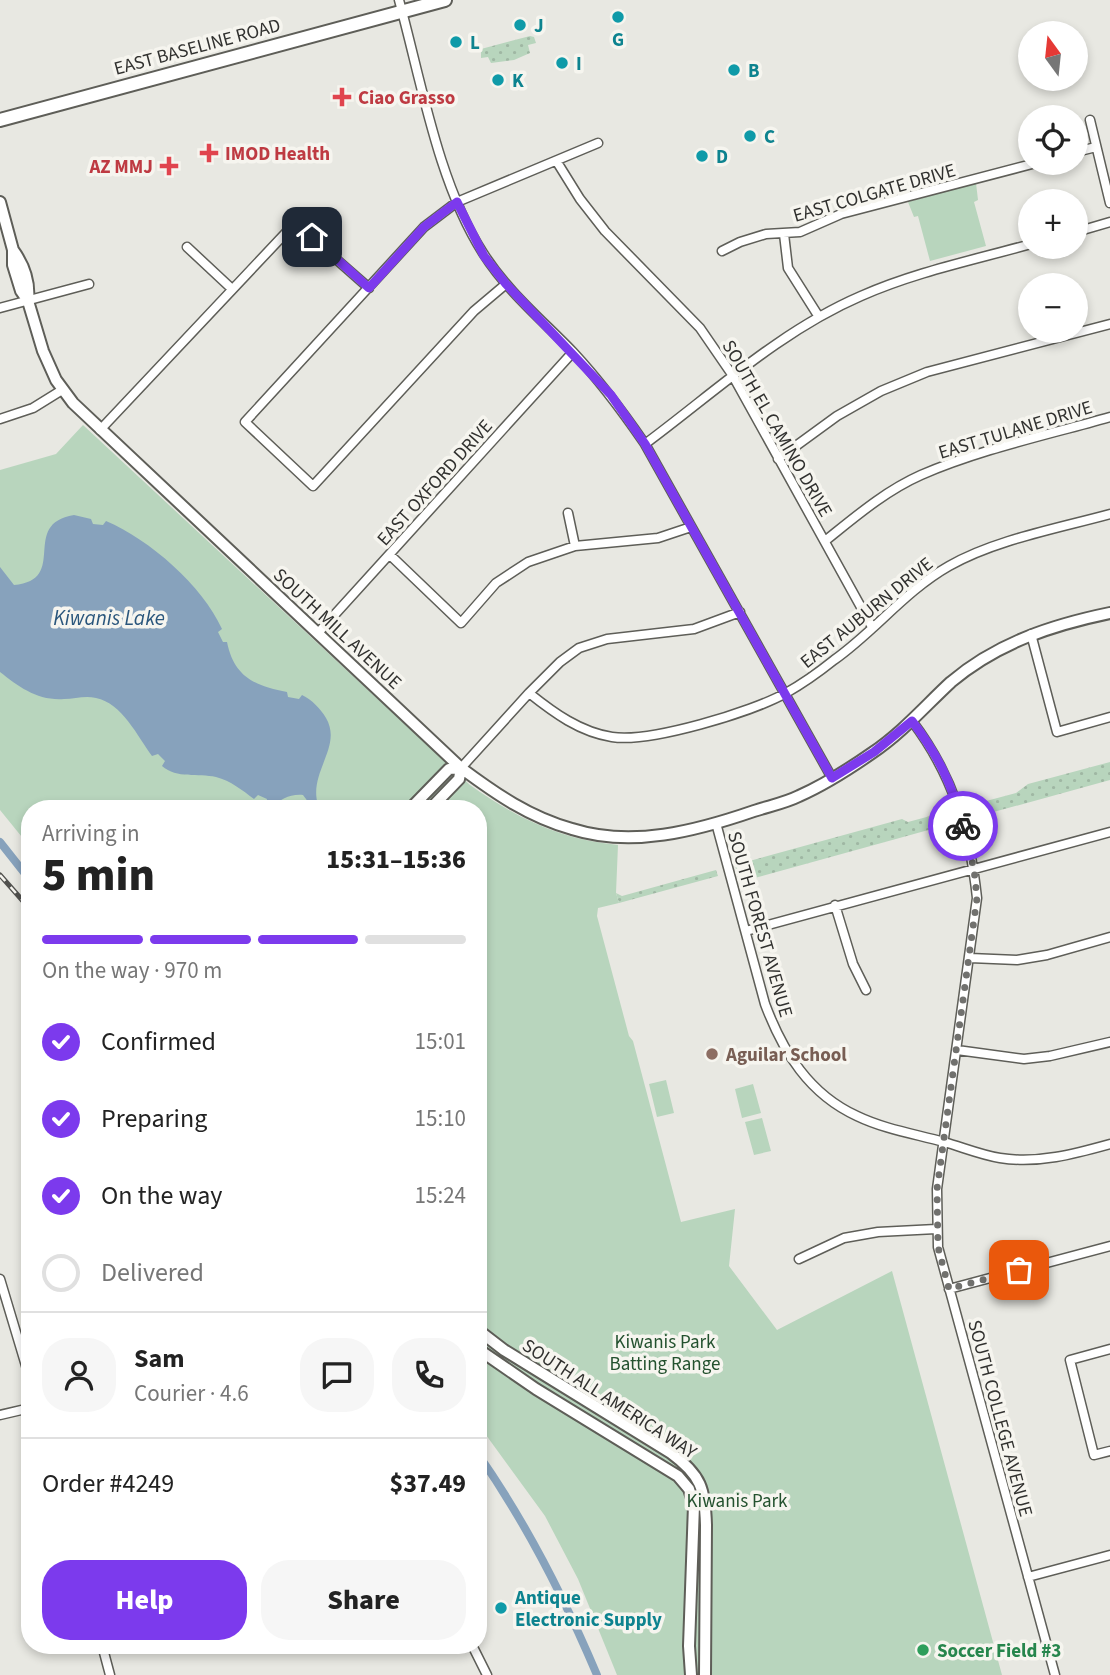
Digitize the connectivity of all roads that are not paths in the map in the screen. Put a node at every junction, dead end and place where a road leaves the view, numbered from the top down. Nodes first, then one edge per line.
1 (445, 0) edge
2 (401, 6) edge
3 (0, 120) edge
4 (1090, 120) dead end
5 (598, 143) dead end
6 (1096, 147) junction
7 (1088, 149) edge
8 (557, 162) junction
9 (1018, 168) edge
10 (0, 202) edge
11 (457, 202) junction
12 (1110, 203) edge
13 (1110, 223) edge
14 (1088, 229) edge
15 (784, 234) junction
16 (187, 247) dead end
17 (1018, 248) edge
18 (722, 251) dead end
19 (89, 284) dead end
20 (506, 284) junction
21 (369, 288) junction
22 (232, 289) junction
23 (28, 301) junction
24 (0, 308) edge
25 (819, 317) junction
26 (1110, 324) edge
27 (573, 352) junction
28 (733, 376) junction
29 (62, 390) junction
30 (1110, 417) edge
31 (0, 419) edge
32 (100, 430) junction
33 (645, 444) junction
34 (778, 459) junction
35 (568, 513) dead end
36 (1110, 514) edge
37 (691, 527) junction
38 (825, 541) junction
39 (575, 546) junction
40 (390, 555) junction
41 (740, 612) junction
42 (1110, 613) edge
43 (872, 627) junction
44 (318, 633) junction
45 (1031, 634) junction
46 (529, 693) junction
47 (784, 694) junction
48 (1110, 717) edge
49 (912, 721) junction
50 (461, 768) junction
51 (832, 778) junction
52 (434, 785) junction
53 (444, 795) junction
54 (419, 800) edge
55 (439, 800) edge
56 (716, 823) junction
57 (1110, 832) edge
58 (974, 869) junction
59 (835, 905) junction
60 (746, 931) junction
61 (1110, 937) edge
62 (970, 958) junction
63 (866, 990) dead end
64 (1110, 1042) edge
65 (957, 1050) junction
66 (945, 1142) junction
67 (1110, 1144) edge
68 (936, 1229) junction
69 (1110, 1246) edge
70 (799, 1259) dead end
71 (0, 1279) edge
72 (949, 1289) junction
73 (487, 1337) edge
74 (21, 1349) edge
75 (1110, 1349) edge
76 (487, 1355) edge
77 (560, 1385) junction
78 (551, 1398) junction
79 (21, 1410) edge
80 (0, 1415) edge
81 (1110, 1451) edge
82 (692, 1547) junction
83 (706, 1548) junction
84 (1110, 1555) edge
85 (1028, 1577) junction
86 (104, 1654) edge
87 (476, 1654) edge
88 (110, 1675) edge
89 (487, 1675) edge
90 (691, 1675) edge
91 (705, 1675) edge
92 (1055, 1675) edge

1 - 2 main road, EAST BASELINE ROAD
2 - 3 main road, EAST BASELINE ROAD
2 - 11 street
4 - 6 street
5 - 8 street
6 - 7 street
6 - 12 street
8 - 11 street
8 - 28 street, SOUTH EL CAMINO DRIVE
9 - 15 street, EAST COLGATE DRIVE
10 - 23 street, SOUTH MILL AVENUE
11 - 20 street
11 - 21 street
13 - 14 street
15 - 18 street, EAST COLGATE DRIVE
15 - 25 street
16 - 22 street
17 - 25 street
19 - 23 street
20 - 21 street
20 - 27 street
21 - 22 street
22 - 32 street
23 - 24 street
23 - 29 street, SOUTH MILL AVENUE
25 - 28 street
26 - 34 street
27 - 33 street
27 - 40 street, EAST OXFORD DRIVE
28 - 33 street
28 - 34 street, SOUTH EL CAMINO DRIVE
29 - 31 street
29 - 32 street, SOUTH MILL AVENUE
30 - 38 street, EAST TULANE DRIVE
32 - 44 street, SOUTH MILL AVENUE
33 - 37 street
34 - 38 street, SOUTH EL CAMINO DRIVE
35 - 39 street
36 - 43 street, EAST AUBURN DRIVE
37 - 39 street
37 - 41 street
38 - 43 street, SOUTH EL CAMINO DRIVE
39 - 40 street
40 - 44 street, EAST OXFORD DRIVE
41 - 46 street
41 - 47 street
42 - 45 street, SOUTH MILL AVENUE
43 - 47 street, EAST AUBURN DRIVE
44 - 50 street, SOUTH MILL AVENUE
45 - 48 street
45 - 49 street, SOUTH MILL AVENUE
46 - 47 street, EAST AUBURN DRIVE
46 - 50 street
47 - 51 street
49 - 51 street, SOUTH MILL AVENUE
49 - 58 street, SOUTH COLLEGE AVENUE
50 - 52 street
50 - 53 street
50 - 56 street, SOUTH MILL AVENUE
51 - 56 street, SOUTH MILL AVENUE
52 - 53 street
52 - 54 street
53 - 55 street
56 - 60 street, SOUTH FOREST AVENUE
57 - 58 street
58 - 59 street
58 - 62 street, SOUTH COLLEGE AVENUE
59 - 60 street
59 - 63 street
60 - 66 street, SOUTH FOREST AVENUE
61 - 62 street
62 - 65 street, SOUTH COLLEGE AVENUE
64 - 65 street
65 - 66 street, SOUTH COLLEGE AVENUE
66 - 67 street, SOUTH FOREST AVENUE
66 - 68 street, SOUTH COLLEGE AVENUE
68 - 70 street
68 - 72 street, SOUTH COLLEGE AVENUE
69 - 72 street
71 - 74 street
72 - 85 street, SOUTH COLLEGE AVENUE
73 - 77 street, SOUTH ALL AMERICA WAY
75 - 81 street
76 - 78 street, SOUTH ALL AMERICA WAY
77 - 78 street
77 - 83 street, SOUTH ALL AMERICA WAY
78 - 82 street, SOUTH ALL AMERICA WAY
79 - 80 street
82 - 83 street
82 - 90 street, SOUTH ALL AMERICA WAY
83 - 91 street, SOUTH ALL AMERICA WAY
84 - 85 street
85 - 92 street, SOUTH COLLEGE AVENUE
86 - 88 street
87 - 89 street

